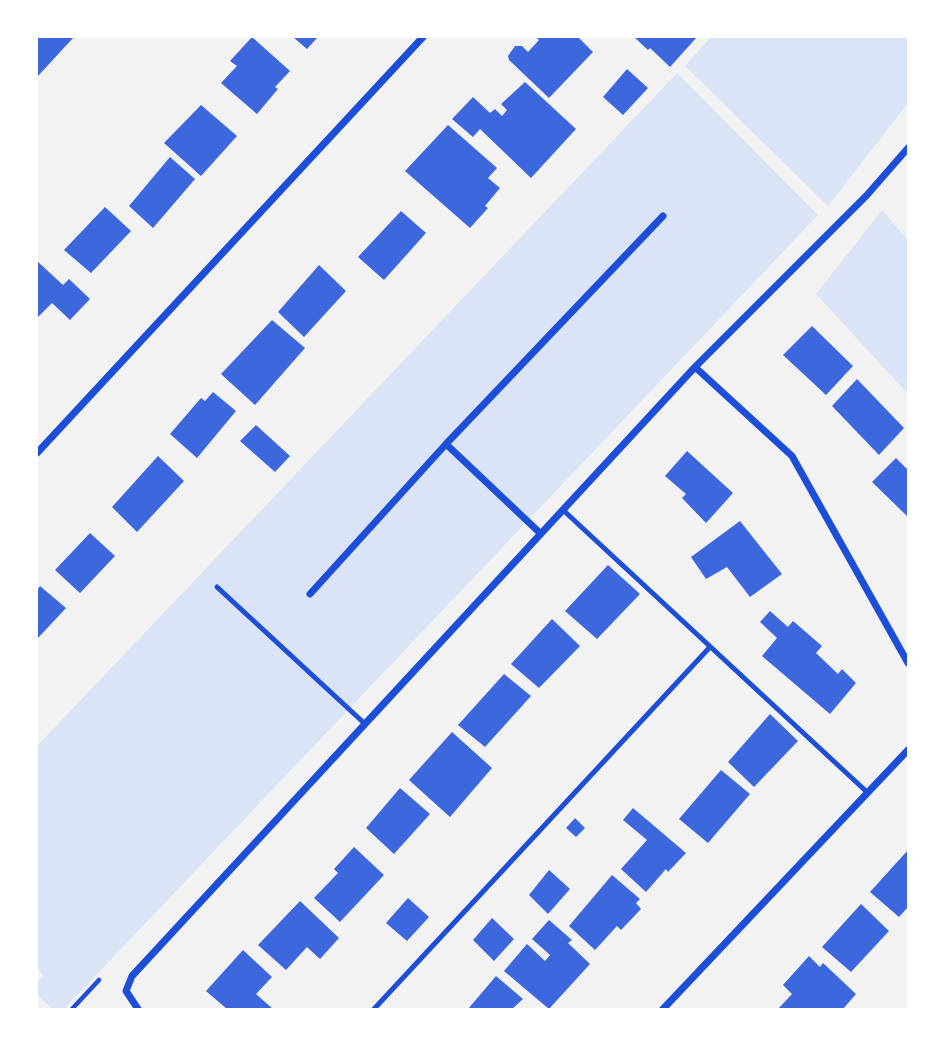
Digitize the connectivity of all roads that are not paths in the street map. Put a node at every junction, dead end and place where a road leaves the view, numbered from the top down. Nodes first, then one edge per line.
1 (424, 37) edge
2 (908, 148) edge
3 (663, 216) dead end
4 (695, 367) junction
5 (446, 444) junction
6 (37, 453) edge
7 (563, 510) junction
8 (541, 534) junction
9 (217, 587) dead end
10 (310, 594) dead end
11 (710, 647) junction
12 (908, 663) edge
13 (364, 723) junction
14 (908, 750) edge
15 (867, 793) junction
16 (138, 1009) edge
17 (374, 1009) edge
18 (663, 1009) edge

1 - 6 street
2 - 4 street
3 - 5 street
4 - 7 street
4 - 12 street
5 - 8 street
5 - 10 street
7 - 8 street
7 - 11 lane
8 - 13 street
9 - 13 lane
11 - 15 lane
11 - 17 lane
13 - 16 street
14 - 15 street
15 - 18 street

